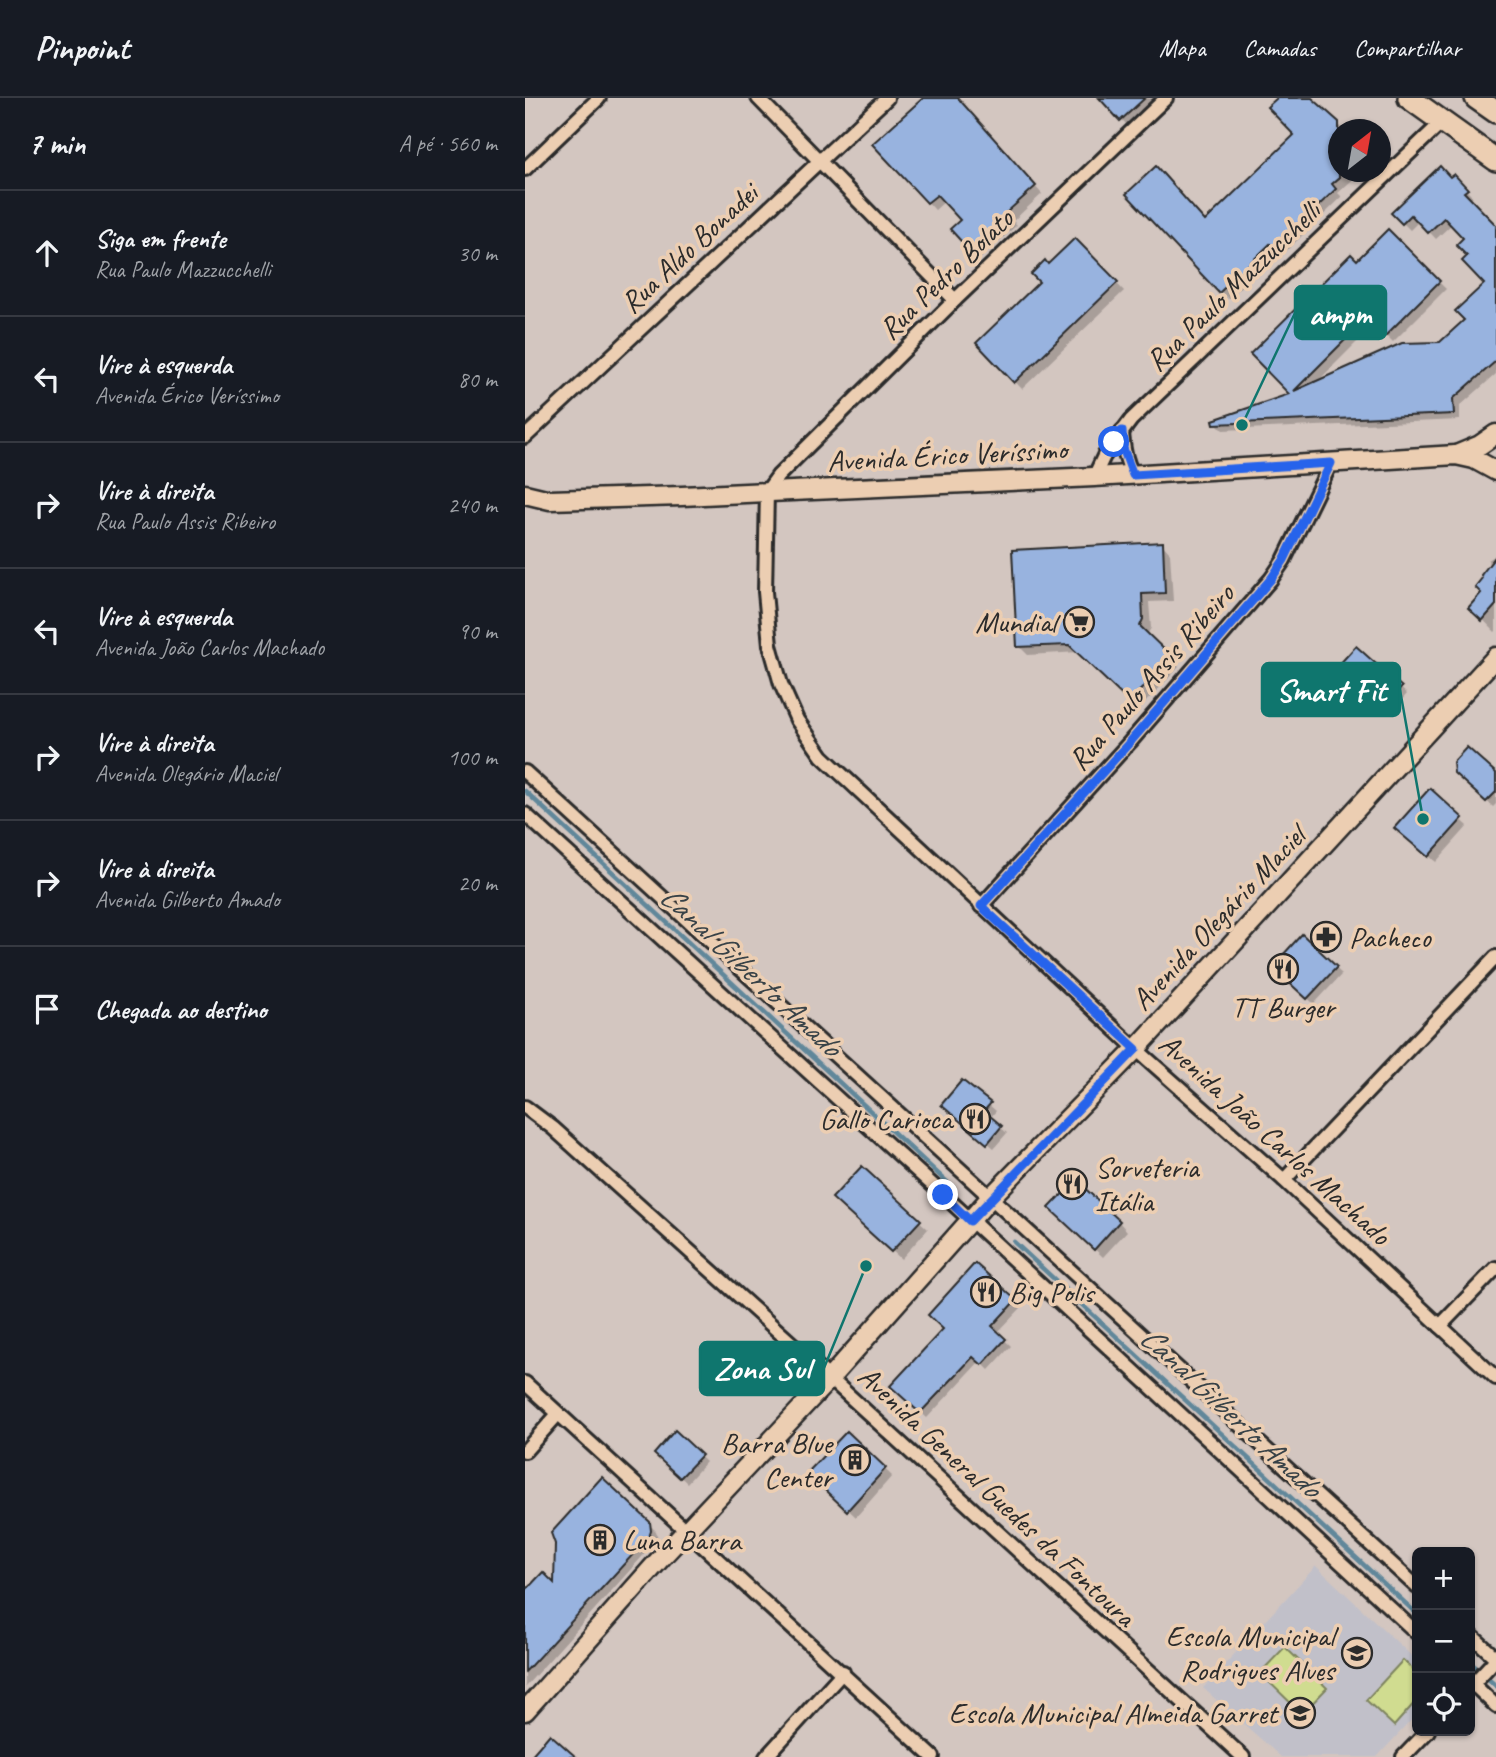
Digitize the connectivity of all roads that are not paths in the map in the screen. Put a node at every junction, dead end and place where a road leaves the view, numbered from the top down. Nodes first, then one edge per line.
1 (599, 98) edge
2 (758, 98) edge
3 (887, 98) edge
4 (1166, 98) edge
5 (1409, 98) edge
6 (1476, 98) edge
7 (1496, 112) edge
8 (1442, 122) junction
9 (1496, 160) edge
10 (820, 162) junction
11 (525, 169) edge
12 (955, 300) junction
13 (1122, 431) junction
14 (1496, 434) edge
15 (525, 437) edge
16 (1455, 456) junction
17 (1331, 463) junction
18 (1496, 471) edge
19 (1133, 475) junction
20 (1094, 477) junction
21 (767, 491) junction
22 (525, 494) edge
23 (1496, 657) edge
24 (525, 772) edge
25 (525, 814) edge
26 (981, 906) junction
27 (1496, 957) edge
28 (1136, 1049) junction
29 (525, 1107) edge
30 (1284, 1180) junction
31 (991, 1197) junction
32 (970, 1221) junction
33 (1496, 1268) edge
34 (1440, 1326) junction
35 (1496, 1377) edge
36 (830, 1378) junction
37 (525, 1383) edge
38 (558, 1414) junction
39 (525, 1451) edge
40 (688, 1530) junction
41 (1412, 1582) edge
42 (1412, 1628) edge
43 (1475, 1640) edge
44 (1494, 1661) edge
45 (843, 1672) junction
46 (1475, 1680) edge
47 (1475, 1684) edge
48 (1496, 1706) edge
49 (525, 1711) edge
50 (1423, 1736) edge
51 (766, 1757) edge
52 (933, 1757) edge
53 (1243, 1757) edge
54 (1403, 1757) edge

1 - 11 street
2 - 10 street
3 - 10 street, Rua Aldo Bonadei
4 - 12 street, Rua Pedro Bolato
5 - 8 highway
6 - 7 highway
8 - 9 highway
8 - 13 street, Rua Paulo Mazzucchelli
10 - 12 street
10 - 15 street, Rua Aldo Bonadei
12 - 21 street, Rua Pedro Bolato
13 - 19 street
13 - 20 street, Rua Paulo Mazzucchelli
14 - 16 main road
16 - 17 main road, Avenida Érico Veríssimo
16 - 18 main road
17 - 19 main road, Avenida Érico Veríssimo
17 - 26 street, Rua Paulo Assis Ribeiro
19 - 20 main road, Avenida Érico Veríssimo
20 - 21 main road, Avenida Érico Veríssimo
21 - 22 main road, Avenida Érico Veríssimo
21 - 26 street, Avenida João Carlos Machado
23 - 28 main road, Avenida Olegário Maciel
24 - 31 street
25 - 32 street
26 - 28 street, Avenida João Carlos Machado
27 - 30 street
28 - 30 street, Avenida João Carlos Machado
28 - 31 main road, Avenida Olegário Maciel
29 - 36 street, Avenida General Guedes da Fontoura
30 - 34 street, Avenida João Carlos Machado
31 - 32 main road, Avenida Olegário Maciel
31 - 41 street
32 - 36 main road, Avenida Olegário Maciel
32 - 42 street
33 - 34 street
34 - 35 street, Avenida João Carlos Machado
36 - 40 main road, Avenida Olegário Maciel
36 - 53 street, Avenida General Guedes da Fontoura
37 - 38 street
38 - 39 street
38 - 40 street
40 - 45 street
40 - 49 main road, Avenida Olegário Maciel
43 - 44 street
44 - 46 street
45 - 51 street
45 - 52 street
47 - 48 street
50 - 54 street

